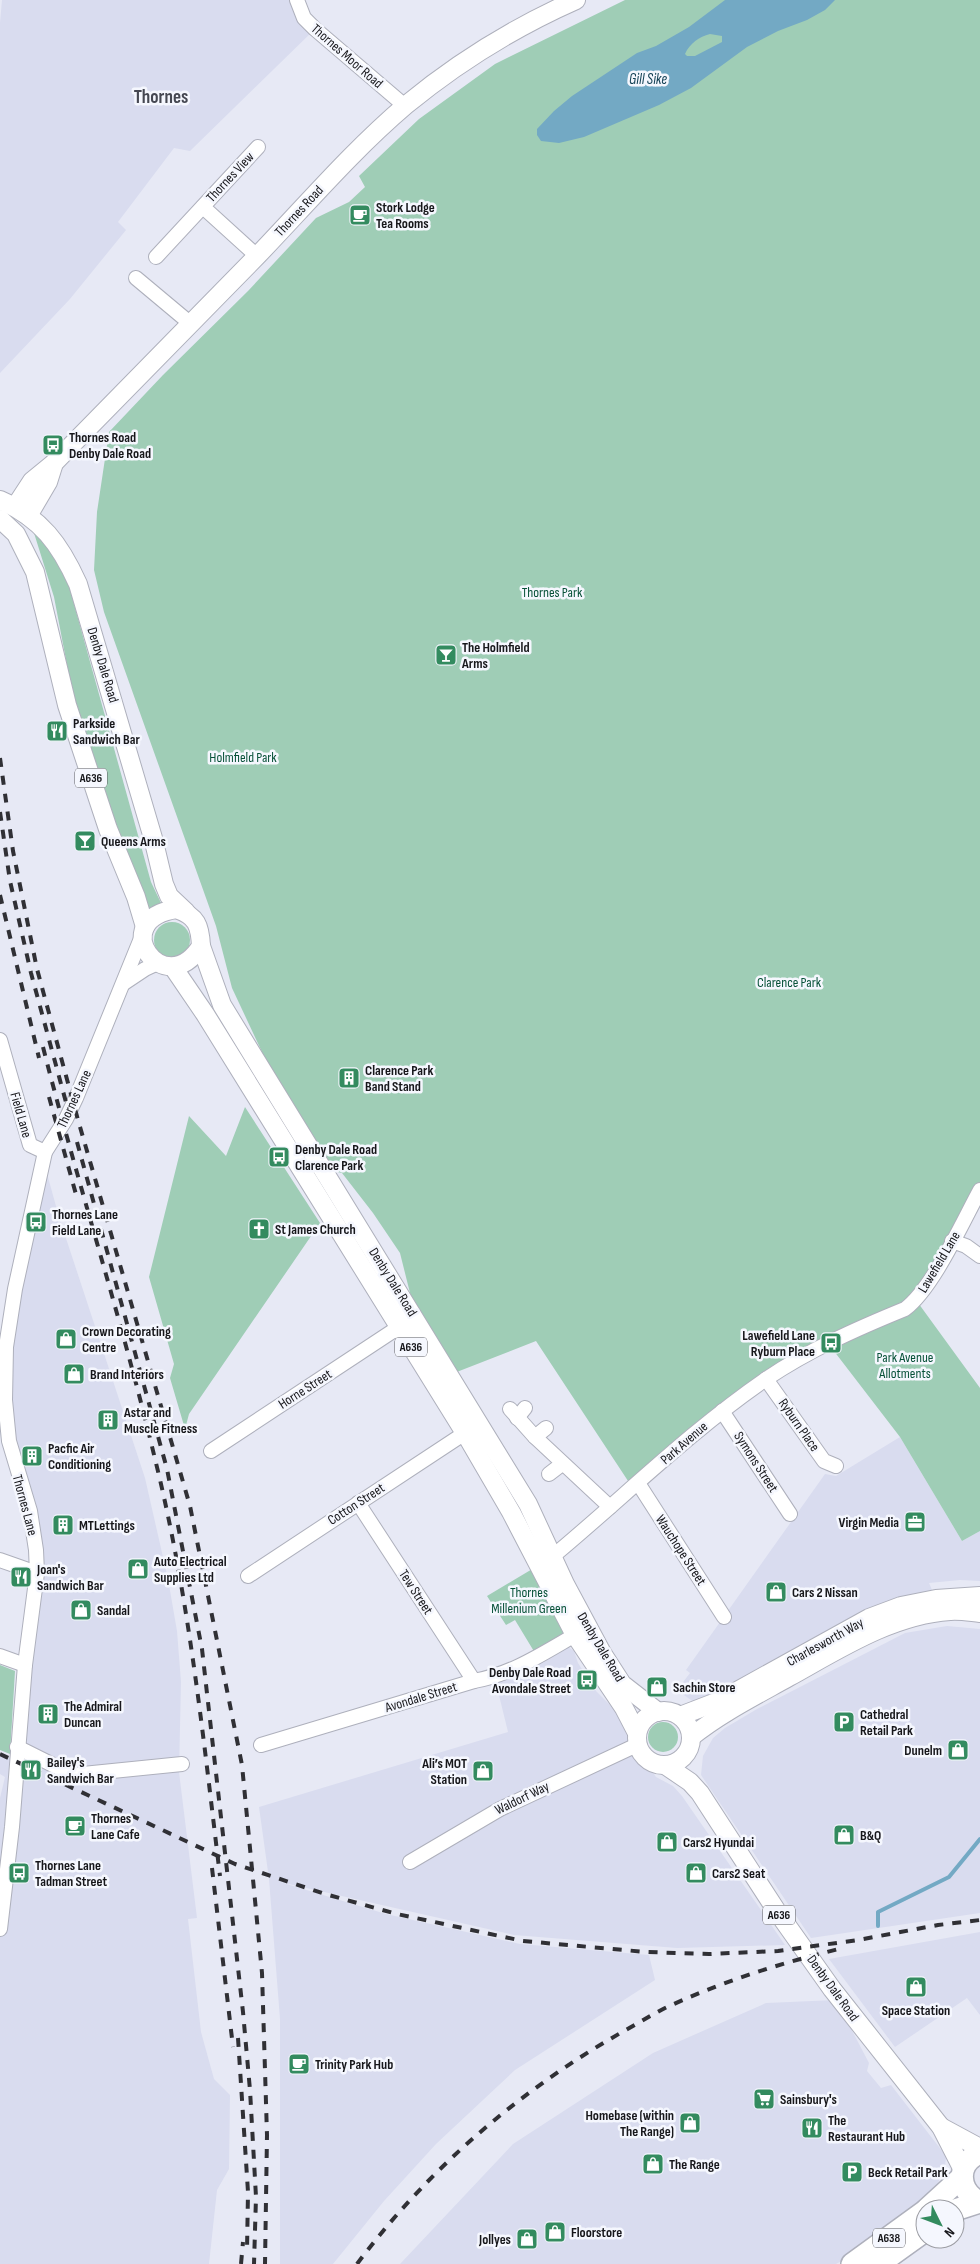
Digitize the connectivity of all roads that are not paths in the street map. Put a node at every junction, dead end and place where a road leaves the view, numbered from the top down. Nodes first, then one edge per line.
1 (297, 0) edge
2 (576, 0) edge
3 (405, 106) junction
4 (258, 147) dead end
5 (202, 207) junction
6 (257, 256) junction
7 (156, 257) dead end
8 (136, 278) dead end
9 (191, 324) junction
10 (12, 514) edge
11 (186, 912) junction
12 (144, 931) junction
13 (201, 946) junction
14 (165, 965) junction
15 (124, 983) junction
16 (0, 1040) edge
17 (45, 1152) junction
18 (980, 1190) edge
19 (952, 1241) junction
20 (980, 1256) edge
21 (5, 1318) edge
22 (399, 1327) junction
23 (827, 1342) joint
24 (766, 1379) junction
25 (722, 1411) junction
26 (517, 1412) dead end
27 (465, 1432) junction
28 (211, 1451) dead end
29 (562, 1464) junction
30 (836, 1466) dead end
31 (549, 1474) dead end
32 (638, 1483) junction
33 (358, 1503) junction
34 (610, 1507) junction
35 (790, 1514) dead end
36 (552, 1557) junction
37 (0, 1560) edge
38 (37, 1573) junction
39 (248, 1576) dead end
40 (980, 1596) edge
41 (980, 1613) edge
42 (724, 1617) dead end
43 (575, 1635) junction
44 (0, 1656) edge
45 (25, 1665) junction
46 (474, 1681) junction
47 (658, 1712) junction
48 (680, 1716) junction
49 (638, 1739) junction
50 (690, 1743) junction
51 (260, 1745) dead end
52 (17, 1747) junction
53 (182, 1764) dead end
54 (666, 1765) junction
55 (700, 1793) junction
56 (410, 1862) dead end
57 (0, 1929) edge
58 (941, 2127) junction
59 (980, 2148) edge
60 (980, 2153) edge
61 (962, 2174) junction
62 (937, 2199) edge
63 (980, 2202) edge
64 (965, 2207) edge
65 (915, 2218) edge
66 (915, 2238) edge
67 (852, 2264) edge
68 (879, 2264) edge

1 - 3 street, Thornes Moor Road
2 - 3 main road, Thornes Road
3 - 6 main road, Thornes Road
4 - 5 street, Thornes View
5 - 6 street, Thornes View
5 - 7 street, Thornes View
6 - 9 main road, Thornes Road
8 - 9 street
9 - 10 main road, Thornes Road
10 - 11 main road, Denby Dale Road / A636
10 - 12 main road, A636
11 - 12 main road
11 - 13 main road, A636
12 - 14 main road, A636
12 - 15 street, Thornes Lane
13 - 14 main road
13 - 36 main road, Denby Dale Road / A636
14 - 15 street
14 - 22 main road, Denby Dale Road / A636
15 - 17 street, Thornes Lane
16 - 17 street, Field Lane
17 - 21 street, Thornes Lane
18 - 19 street, Lawefield Lane
19 - 20 street
19 - 23 street, Lawefield Lane
21 - 38 street, Thornes Lane
22 - 27 main road, Denby Dale Road / A636
22 - 28 street, Horne Street
23 - 24 street, Park Avenue
24 - 25 street, Park Avenue
24 - 30 street, Ryburn Place
25 - 32 street, Park Avenue
25 - 35 street, Symons Street
26 - 29 street
27 - 33 street, Cotton Street
27 - 43 main road, Denby Dale Road / A636
29 - 31 street
29 - 34 street
32 - 34 street, Park Avenue
32 - 42 street, Wauchope Street
33 - 39 street, Cotton Street
33 - 46 street, Tew Street
34 - 36 street, Park Avenue
36 - 47 main road, Denby Dale Road / A636
37 - 38 street
38 - 45 street, Thornes Lane
40 - 48 main road, Charlesworth Way
41 - 50 main road, Charlesworth Way
43 - 46 street, Avondale Street
43 - 49 main road, Denby Dale Road / A636
44 - 45 street
45 - 52 street, Thornes Lane
46 - 51 street, Avondale Street
47 - 48 main road, A636
47 - 49 main road
48 - 50 main road, A636
49 - 54 main road, A636
49 - 56 street, Waldorf Way
50 - 54 main road
50 - 55 main road, Denby Dale Road / A636
52 - 53 street
52 - 57 street, Thornes Lane
54 - 55 main road, Denby Dale Road / A636
55 - 58 main road, Denby Dale Road / A636
58 - 59 main road, Denby Dale Road / A636
58 - 61 main road, Denby Dale Road / A636
60 - 61 highway, A638
61 - 62 highway, A638
61 - 63 highway
63 - 64 highway
65 - 67 highway, A638
66 - 68 highway, A638

